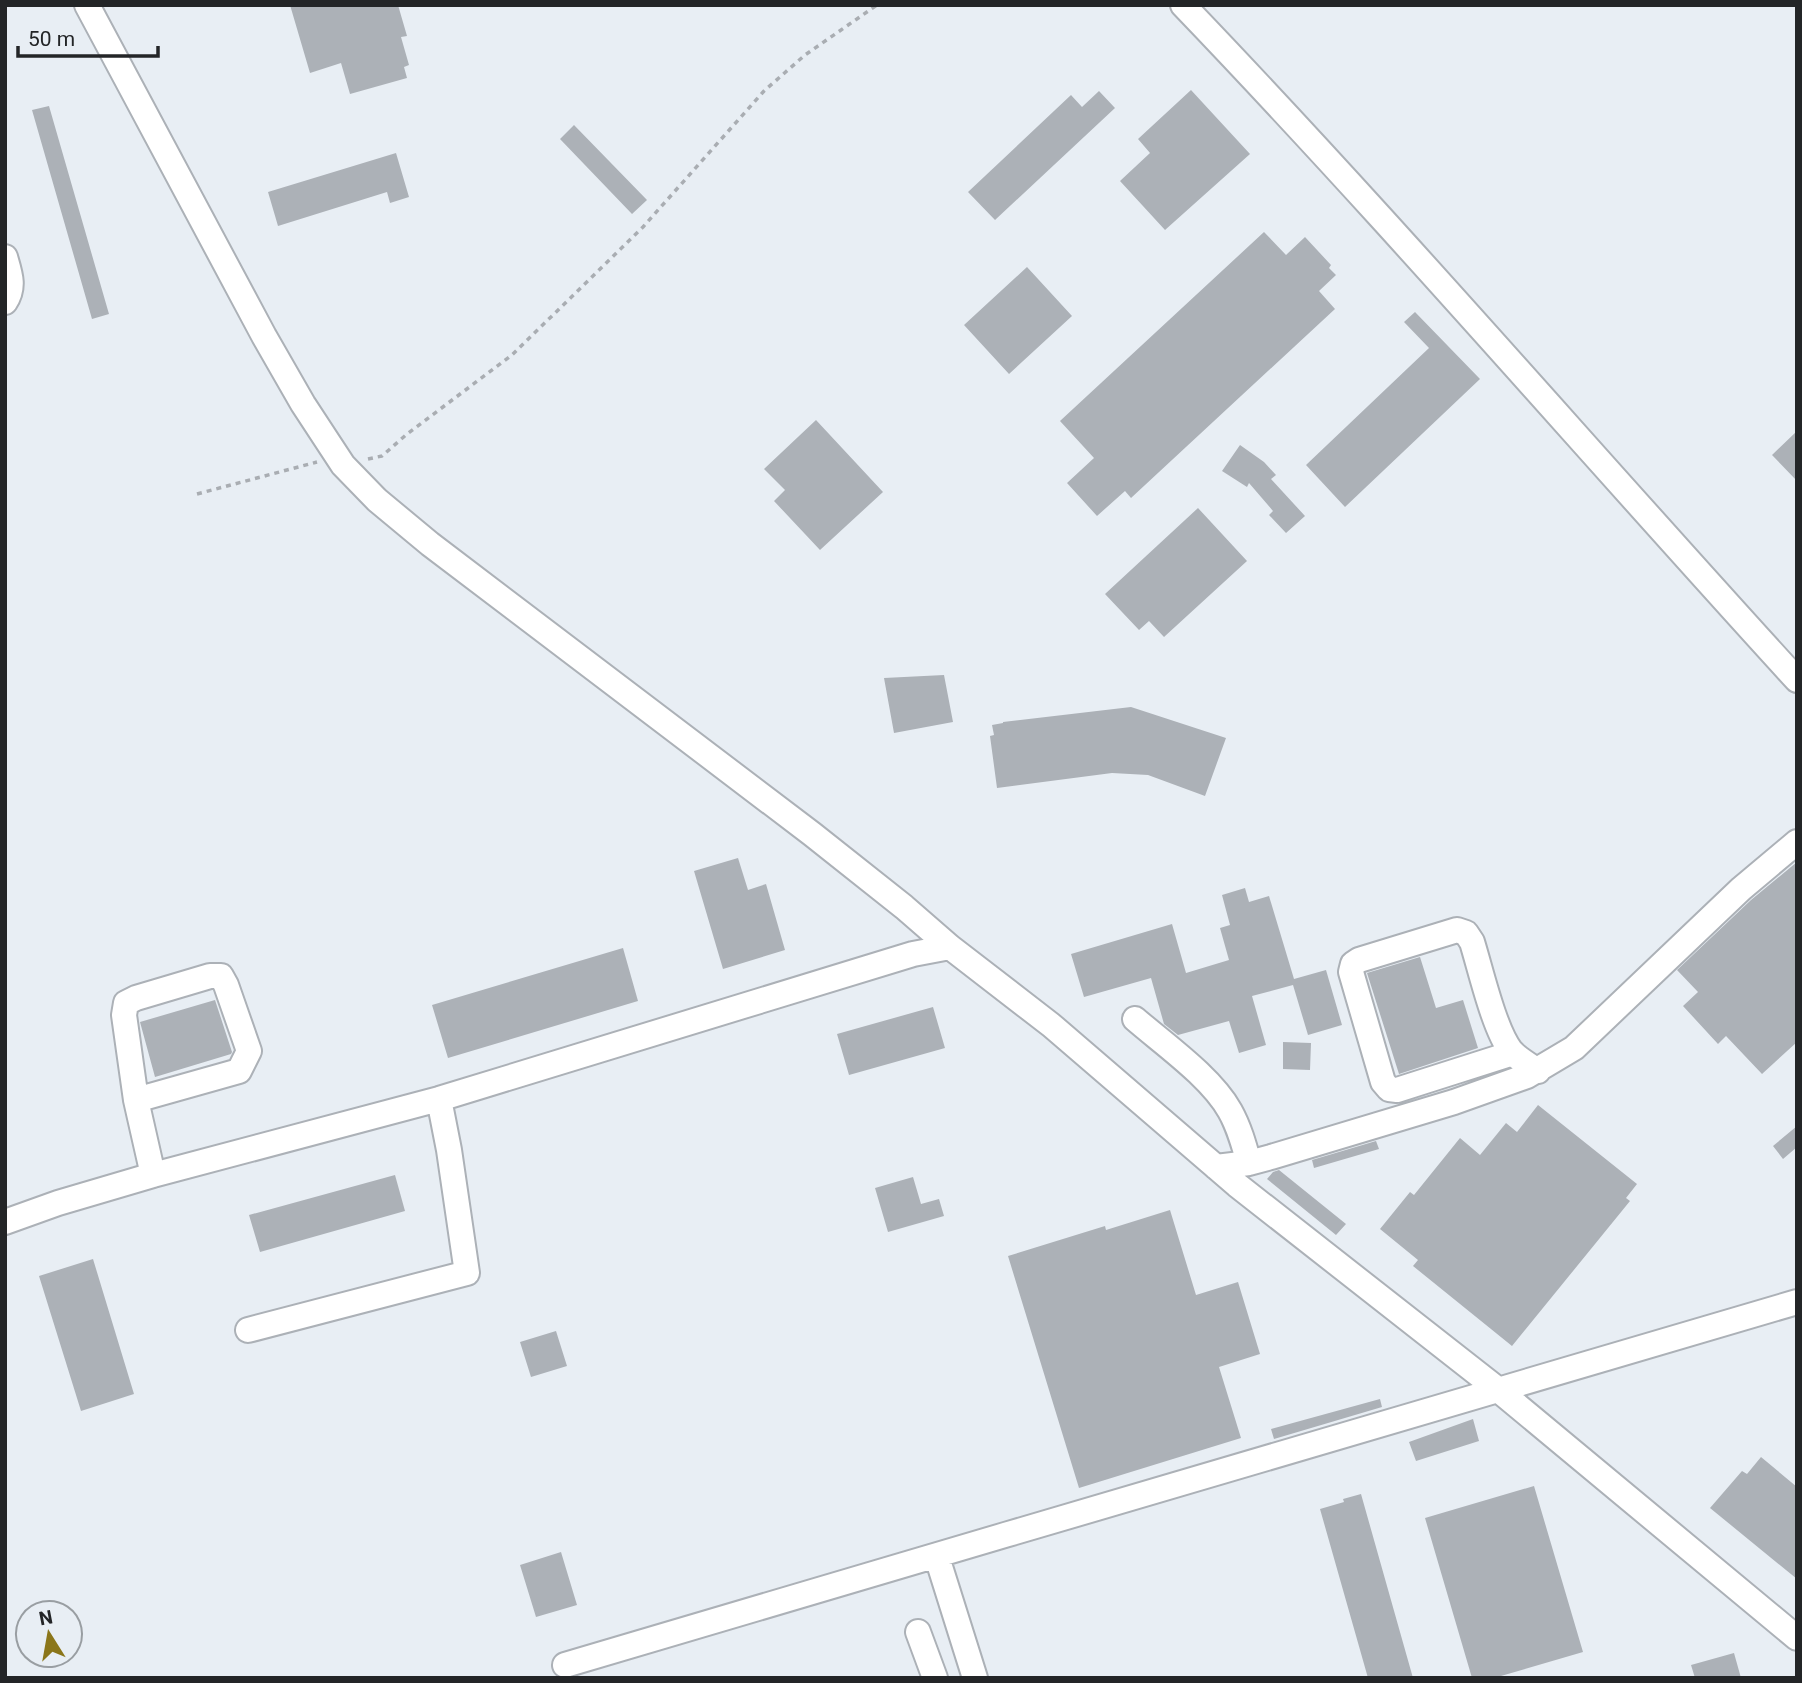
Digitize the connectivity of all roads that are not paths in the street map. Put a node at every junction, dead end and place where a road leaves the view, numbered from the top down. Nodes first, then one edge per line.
1 (87, 5) edge
2 (1183, 5) edge
3 (5, 257) edge
4 (5, 302) edge
5 (1797, 680) edge
6 (1797, 842) edge
7 (950, 947) junction
8 (1135, 1019) dead end
9 (1513, 1053) junction
10 (1538, 1071) junction
11 (439, 1099) junction
12 (135, 1100) junction
13 (1249, 1163) junction
14 (1216, 1167) junction
15 (153, 1175) junction
16 (5, 1222) edge
17 (1797, 1302) edge
18 (248, 1330) dead end
19 (1496, 1388) junction
20 (937, 1557) junction
21 (918, 1632) dead end
22 (1797, 1638) edge
23 (565, 1665) dead end
24 (935, 1678) edge
25 (975, 1678) edge

1 - 7 street
2 - 5 street
3 - 4 street
6 - 10 street
7 - 11 street
7 - 14 street
8 - 13 street
9 - 9 street
9 - 10 street
10 - 13 street
11 - 15 street
11 - 18 street
12 - 12 street
12 - 15 street
13 - 14 street
14 - 19 street
15 - 16 street
17 - 19 street
19 - 20 street
19 - 22 street
20 - 23 street
20 - 25 street
21 - 24 street

